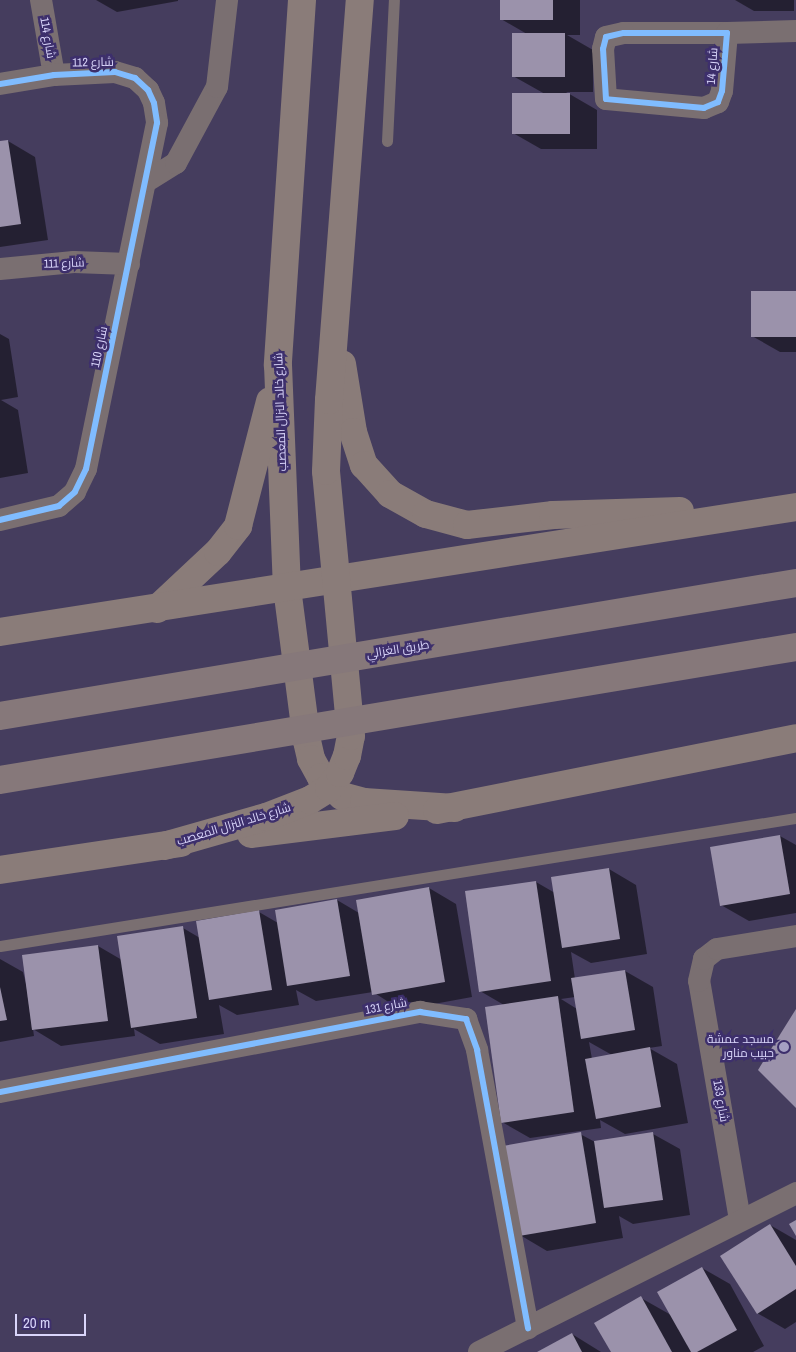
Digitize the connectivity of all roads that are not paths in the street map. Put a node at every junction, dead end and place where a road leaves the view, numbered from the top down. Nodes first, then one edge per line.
1 (40, 0) edge
2 (227, 0) edge
3 (302, 0) edge
4 (360, 0) edge
5 (394, 0) edge
6 (796, 31) edge
7 (727, 34) junction
8 (54, 75) junction
9 (0, 84) edge
10 (157, 123) joint
11 (387, 141) dead end
12 (147, 180) junction
13 (129, 264) junction
14 (0, 269) edge
15 (336, 330) junction
16 (278, 365) junction
17 (796, 507) edge
18 (0, 520) edge
19 (335, 581) junction
20 (796, 583) edge
21 (288, 588) junction
22 (157, 609) junction
23 (0, 632) edge
24 (796, 648) edge
25 (0, 716) edge
26 (796, 738) edge
27 (0, 780) edge
28 (329, 788) junction
29 (455, 808) junction
30 (796, 818) edge
31 (164, 846) junction
32 (0, 870) edge
33 (796, 936) edge
34 (0, 946) edge
35 (0, 1092) edge
36 (796, 1193) edge
37 (740, 1220) junction
38 (528, 1328) junction
39 (479, 1352) edge

1 - 8 street, 114 شارع
2 - 12 street
3 - 16 main road, شارع خالد النزال المعصب
4 - 15 main road, شارع خالد النزال المعصب
5 - 11 lane
6 - 7 street, شارع 14
7 - 7 street, شارع 14
8 - 9 street, شارع 112
8 - 10 street, شارع 112
10 - 12 street, شارع 110
12 - 13 street, شارع 110
13 - 14 street, شارع 111
13 - 18 street, شارع 110
15 - 17 main road
15 - 19 main road, شارع خالد النزال المعصب
16 - 21 main road, شارع خالد النزال المعصب
16 - 22 main road
17 - 19 main road
19 - 21 main road
19 - 28 main road, شارع خالد النزال المعصب
20 - 25 highway, طريق الغزالي
21 - 22 main road
21 - 28 main road, شارع خالد النزال المعصب
22 - 23 main road
24 - 27 highway
26 - 29 main road
28 - 29 main road
28 - 31 main road, شارع خالد النزال المعصب
29 - 31 main road
30 - 34 lane
31 - 32 main road
33 - 37 street, شارع 133
35 - 38 street, شارع 131
36 - 37 street
37 - 38 street
38 - 39 street

